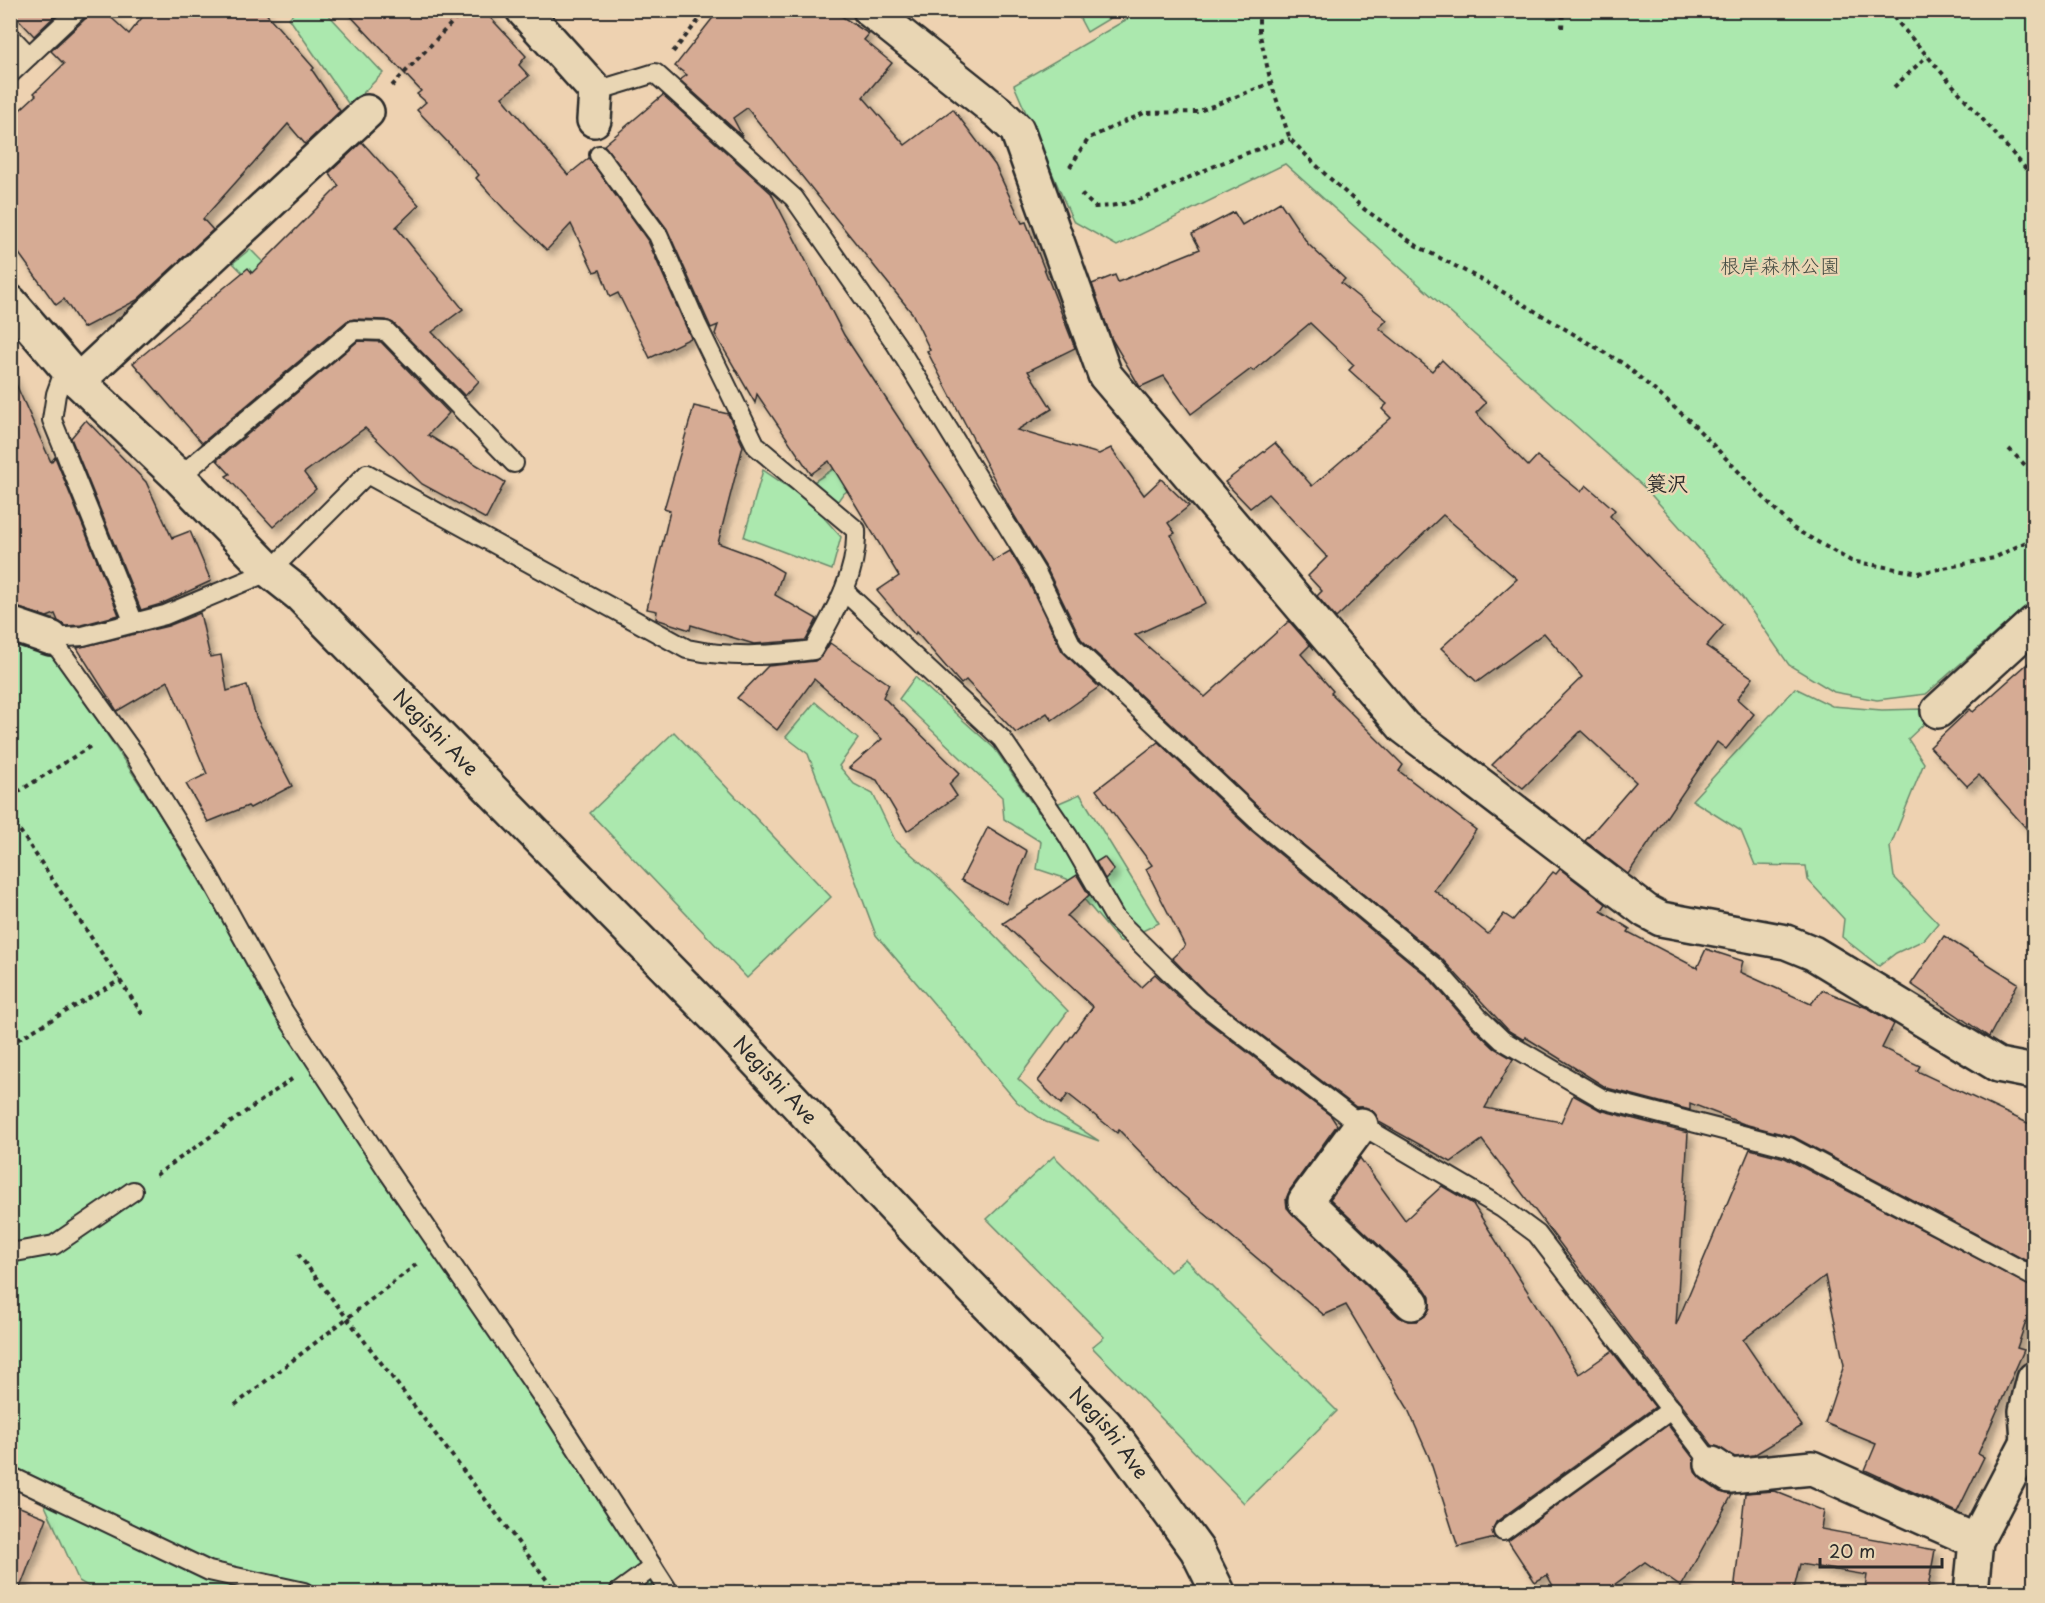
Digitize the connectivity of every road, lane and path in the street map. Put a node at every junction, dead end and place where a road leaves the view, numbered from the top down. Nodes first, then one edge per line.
1 (78, 10) edge
2 (464, 10) edge
3 (523, 10) edge
4 (707, 10) edge
5 (870, 10) edge
6 (1259, 10) edge
7 (1563, 10) edge
8 (1887, 10) edge
9 (1562, 28) dead end
10 (10, 36) edge
11 (1927, 56) junction
12 (29, 57) junction
13 (655, 73) junction
14 (10, 74) edge
15 (1270, 83) junction
16 (1894, 87) dead end
17 (595, 106) joint
18 (367, 112) joint
19 (1290, 139) junction
20 (599, 155) dead end
21 (2034, 178) edge
22 (1050, 183) junction
23 (10, 302) edge
24 (72, 374) junction
25 (2009, 449) dead end
26 (513, 463) dead end
27 (2034, 474) edge
28 (179, 477) junction
29 (2034, 538) edge
30 (270, 571) junction
31 (844, 591) junction
32 (134, 623) junction
33 (10, 624) edge
34 (51, 638) junction
35 (2029, 639) edge
36 (1938, 711) dead end
37 (119, 733) junction
38 (10, 797) edge
39 (10, 816) edge
40 (120, 980) junction
41 (145, 1018) dead end
42 (10, 1044) edge
43 (317, 1061) junction
44 (2034, 1072) edge
45 (1360, 1125) junction
46 (133, 1191) joint
47 (10, 1253) edge
48 (298, 1254) dead end
49 (420, 1262) dead end
50 (2034, 1276) edge
51 (1412, 1303) dead end
52 (346, 1318) junction
53 (2034, 1379) edge
54 (235, 1405) dead end
55 (1672, 1409) junction
56 (2031, 1438) edge
57 (1712, 1464) joint
58 (10, 1476) edge
59 (1503, 1531) dead end
60 (1976, 1541) junction
61 (653, 1567) junction
62 (304, 1593) edge
63 (556, 1593) edge
64 (619, 1593) edge
65 (669, 1593) edge
66 (1218, 1593) edge
67 (1971, 1593) edge

1 - 12 lane
2 - 18 path
3 - 17 street
4 - 13 path
5 - 22 street
6 - 15 path
7 - 9 path
8 - 11 path
10 - 12 lane
11 - 16 path
11 - 21 path
12 - 14 lane
13 - 17 lane
13 - 50 lane
15 - 19 path
15 - 22 path
18 - 24 street
19 - 22 path
19 - 29 path
20 - 31 lane
22 - 44 street
23 - 24 street, Negishi Ave
24 - 28 street, Negishi Ave
24 - 32 lane
25 - 27 path
26 - 28 lane
28 - 30 street, Negishi Ave
30 - 31 lane
30 - 32 lane
30 - 66 street, Negishi Ave
31 - 45 lane
32 - 34 lane
33 - 34 street
34 - 37 lane
35 - 36 street
37 - 38 path
37 - 43 lane
39 - 40 path
40 - 41 path
40 - 42 path
43 - 46 path
43 - 61 lane
45 - 51 street
45 - 55 lane
46 - 47 lane
48 - 52 path
49 - 52 path
52 - 54 path
52 - 63 path
53 - 56 street
55 - 57 lane
55 - 59 lane
56 - 60 street
57 - 60 street
58 - 62 lane
60 - 67 street
61 - 64 lane
61 - 65 lane

